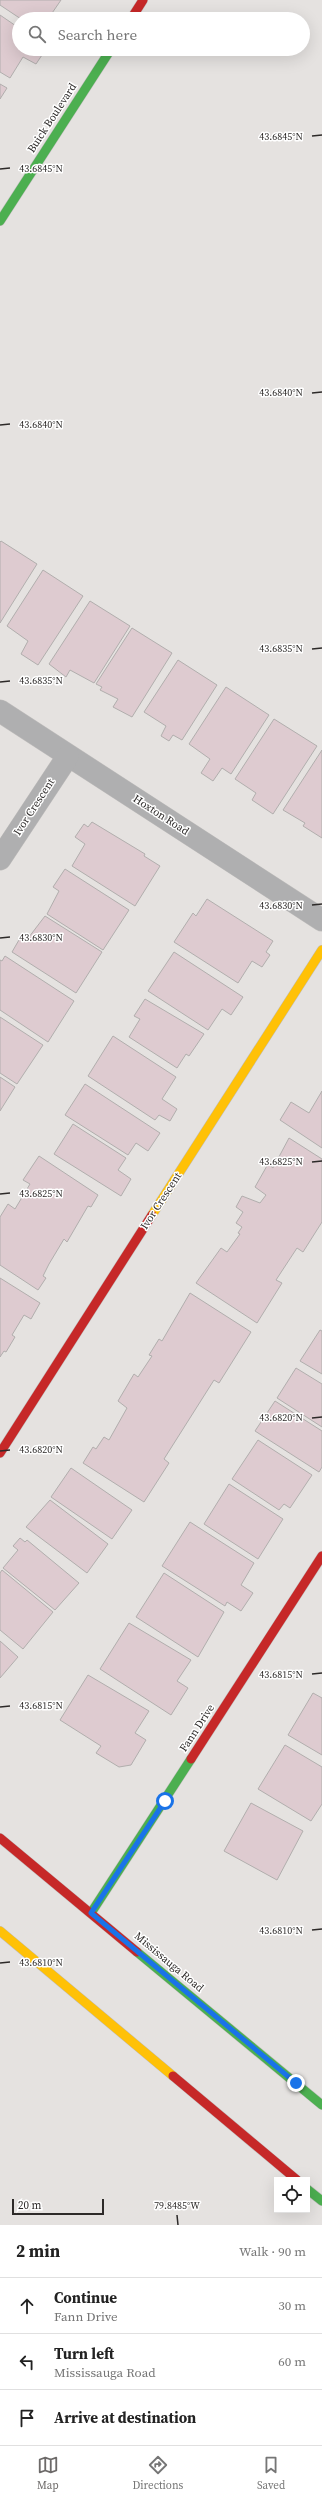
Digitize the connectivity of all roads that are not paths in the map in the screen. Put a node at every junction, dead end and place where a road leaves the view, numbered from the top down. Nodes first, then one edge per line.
1 (143, 0) edge
2 (135, 12) edge
3 (106, 56) edge
4 (0, 221) edge
5 (0, 711) edge
6 (68, 756) junction
7 (0, 859) edge
8 (322, 920) edge
9 (322, 950) edge
10 (0, 1453) edge
11 (322, 1556) edge
12 (0, 1838) edge
13 (91, 1913) junction
14 (0, 1931) edge
15 (322, 2105) edge
16 (292, 2177) edge
17 (310, 2192) edge
18 (322, 2202) edge

1 - 2 street
3 - 4 street, Buick Boulevard
5 - 6 street, Hoxton Road
6 - 7 street, Ivor Crescent
6 - 8 street, Hoxton Road
9 - 10 street, Ivor Crescent
11 - 13 street, Fann Drive
12 - 13 street, Mississauga Road
13 - 15 street, Mississauga Road
14 - 16 street
17 - 18 street

